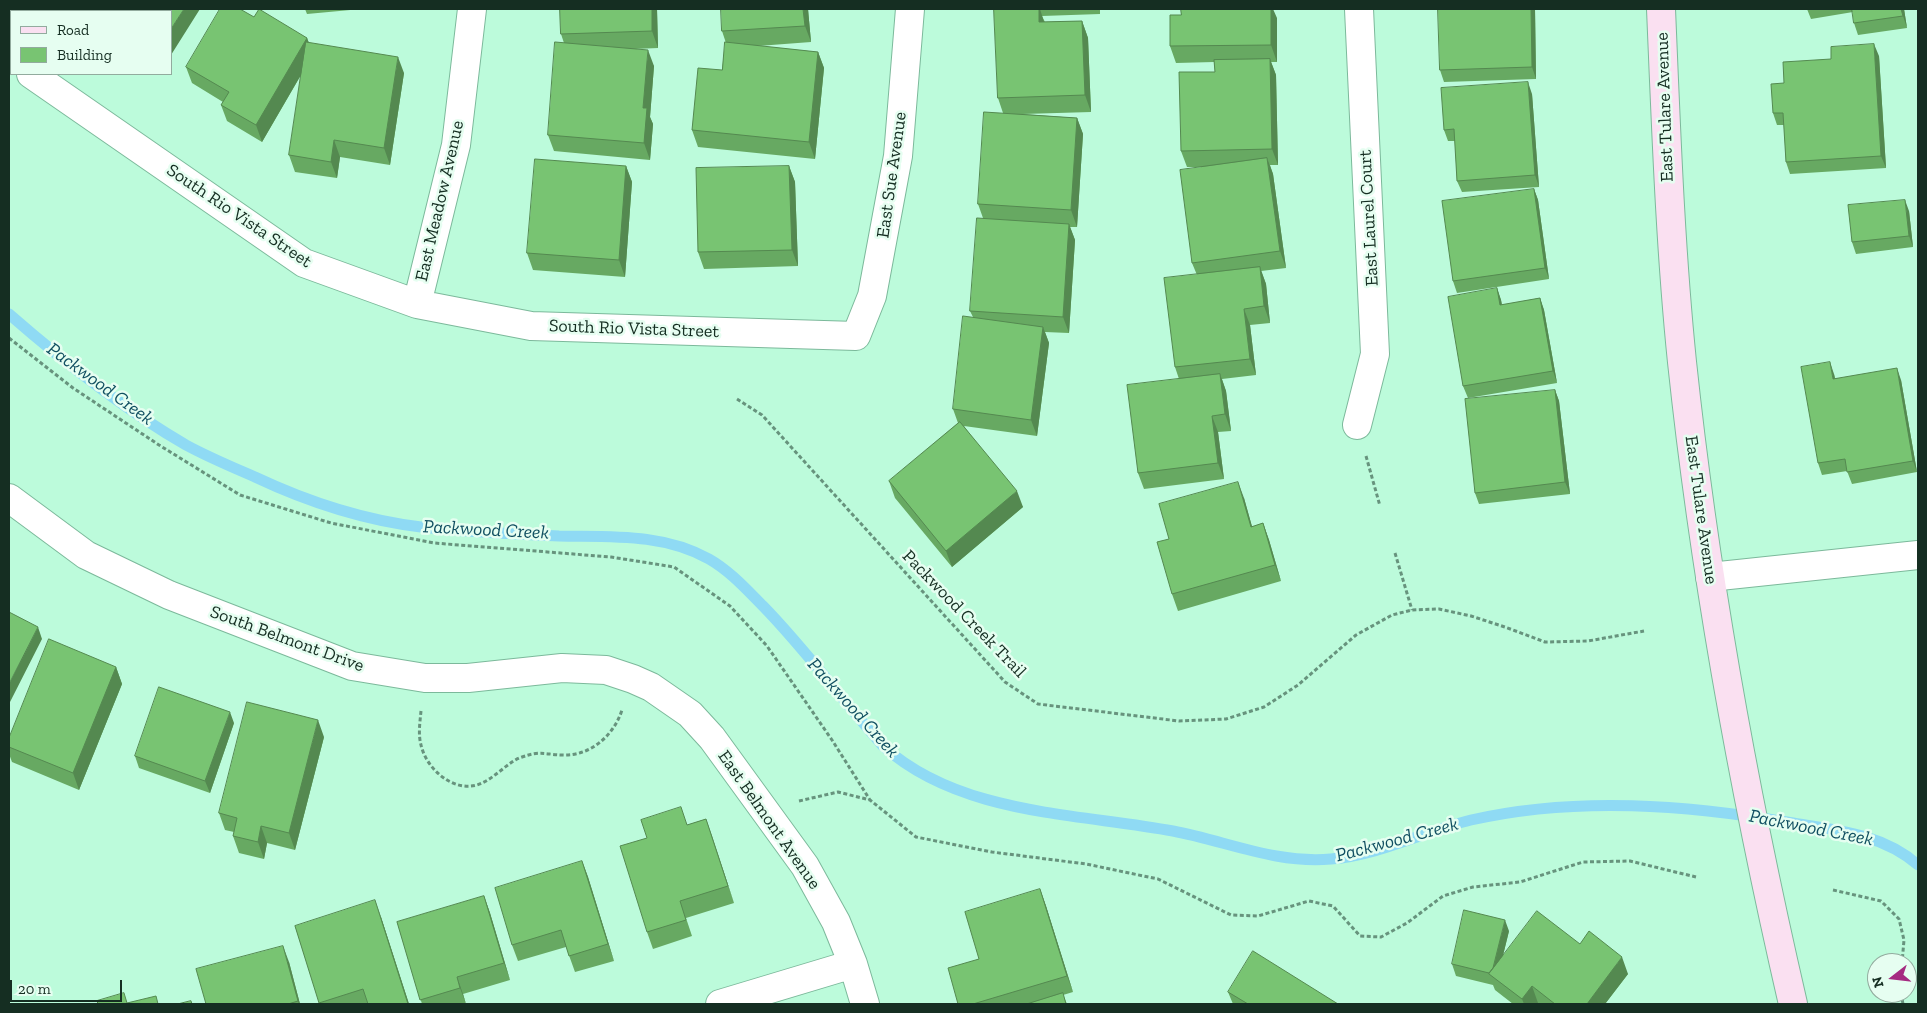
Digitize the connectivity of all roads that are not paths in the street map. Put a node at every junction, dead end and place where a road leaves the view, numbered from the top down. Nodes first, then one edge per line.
1 (472, 9) edge
2 (910, 9) edge
3 (1360, 9) edge
4 (1661, 9) edge
5 (32, 75) edge
6 (416, 304) junction
7 (856, 336) joint
8 (1356, 425) road end
9 (9, 498) edge
10 (1918, 555) edge
11 (1710, 577) junction
12 (642, 683) joint
13 (853, 964) junction
14 (720, 1004) edge
15 (865, 1004) edge
16 (1793, 1004) edge

1 - 6 street, East Meadow Avenue
2 - 7 street, East Sue Avenue
3 - 8 street, East Laurel Court
4 - 11 street, East Tulare Avenue
5 - 6 street, South Rio Vista Street
6 - 7 street, South Rio Vista Street
9 - 12 street, South Belmont Drive
10 - 11 street
11 - 16 street, East Tulare Avenue
12 - 13 street, East Belmont Avenue
13 - 14 street
13 - 15 street, East Belmont Avenue

